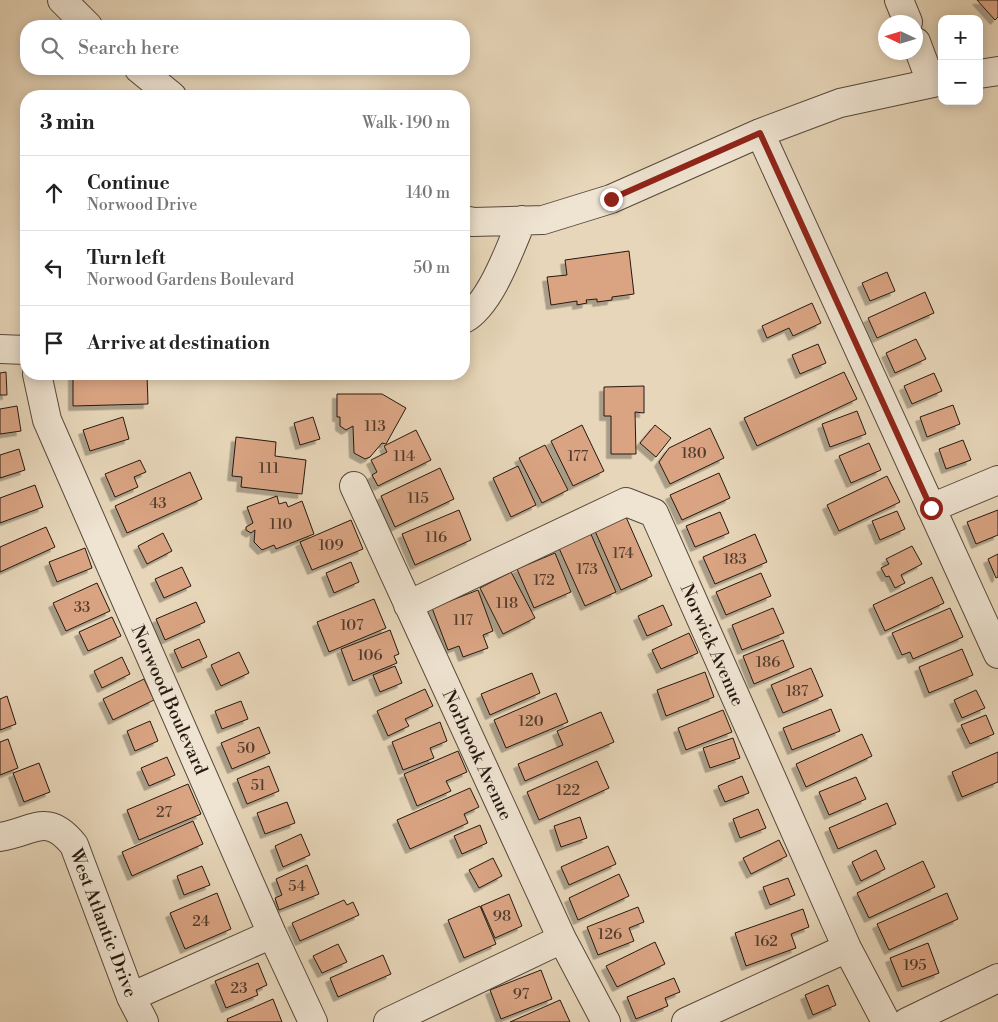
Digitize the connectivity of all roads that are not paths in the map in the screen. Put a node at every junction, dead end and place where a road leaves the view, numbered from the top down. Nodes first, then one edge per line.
1 (62, 0) edge
2 (899, 0) edge
3 (905, 15) edge
4 (82, 20) edge
5 (923, 56) edge
6 (998, 71) edge
7 (983, 73) edge
8 (146, 75) edge
9 (936, 81) edge
10 (165, 90) edge
11 (760, 133) junction
12 (522, 220) junction
13 (470, 221) edge
14 (470, 315) edge
15 (0, 349) edge
16 (20, 350) edge
17 (38, 380) edge
18 (998, 480) edge
19 (354, 486) dead end
20 (931, 508) junction
21 (408, 605) junction
22 (998, 654) edge
23 (0, 836) edge
24 (272, 934) junction
25 (562, 939) junction
26 (847, 948) junction
27 (998, 978) edge
28 (142, 992) dead end
29 (144, 1022) edge
30 (313, 1022) edge
31 (388, 1022) edge
32 (606, 1022) edge
33 (686, 1022) edge
34 (886, 1022) edge
35 (908, 1022) edge

1 - 4 street
2 - 3 street
5 - 9 street
6 - 7 street
8 - 10 street
9 - 11 street
11 - 12 street
11 - 20 street
12 - 13 street
12 - 14 street
15 - 16 street
17 - 24 street, Norwood Boulevard
18 - 20 street
19 - 21 street, Norbrook Avenue
20 - 22 street
21 - 25 street, Norbrook Avenue
21 - 26 street, Norwick Avenue
23 - 29 street, West Atlantic Drive
24 - 28 street
24 - 30 street, Norwood Boulevard
25 - 31 street
25 - 32 street, Norbrook Avenue
26 - 33 street
26 - 34 street, Norwick Avenue
27 - 35 street

